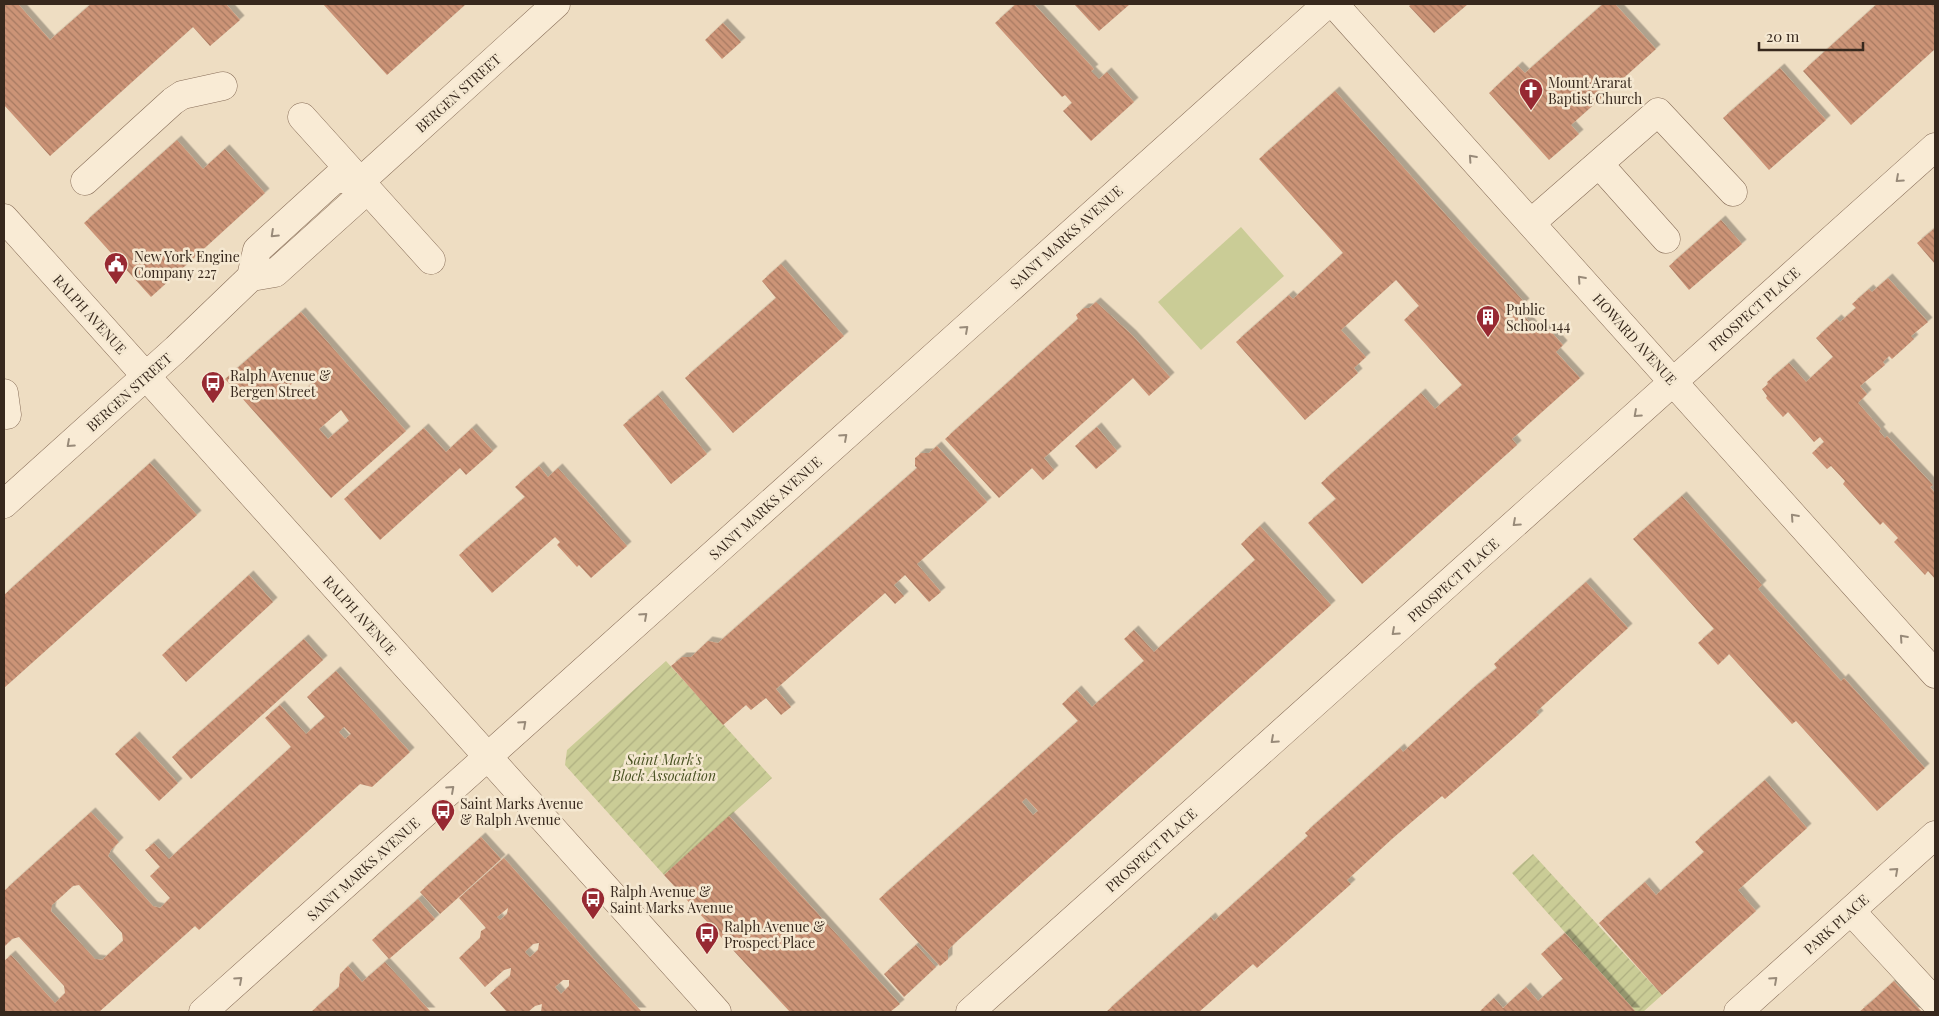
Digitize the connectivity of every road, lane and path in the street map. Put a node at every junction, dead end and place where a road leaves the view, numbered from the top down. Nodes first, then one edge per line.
1 (556, 4) edge
2 (1327, 4) edge
3 (1334, 4) edge
4 (223, 86) dead end
5 (302, 117) dead end
6 (1935, 147) edge
7 (1599, 164) junction
8 (85, 181) dead end
9 (360, 182) junction
10 (1733, 192) dead end
11 (4, 218) edge
12 (1531, 223) junction
13 (1666, 239) dead end
14 (431, 260) dead end
15 (251, 277) junction
16 (146, 377) junction
17 (1673, 382) junction
18 (4, 504) edge
19 (1935, 674) edge
20 (487, 757) junction
21 (1935, 835) edge
22 (1850, 911) junction
23 (1935, 1002) edge
24 (203, 1012) edge
25 (717, 1012) edge
26 (970, 1012) edge
27 (1738, 1012) edge

1 - 9 street, BERGEN STREET
20 -> 2 street, SAINT MARKS AVENUE
12 -> 3 street, HOWARD AVENUE
4 - 8 street
5 - 9 street
6 -> 17 street, PROSPECT PLACE
7 - 10 street
7 - 12 street
7 - 13 street
9 - 14 street
9 - 15 street, BERGEN STREET
9 -> 15 street
11 - 16 street, RALPH AVENUE
17 -> 12 street, HOWARD AVENUE
15 - 16 street, BERGEN STREET
16 -> 18 street, BERGEN STREET
16 - 20 street, RALPH AVENUE
19 -> 17 street, HOWARD AVENUE
17 -> 26 street, PROSPECT PLACE
24 -> 20 street, SAINT MARKS AVENUE
20 - 25 street, RALPH AVENUE
22 -> 21 street, PARK PLACE
22 - 23 street
27 -> 22 street, PARK PLACE

